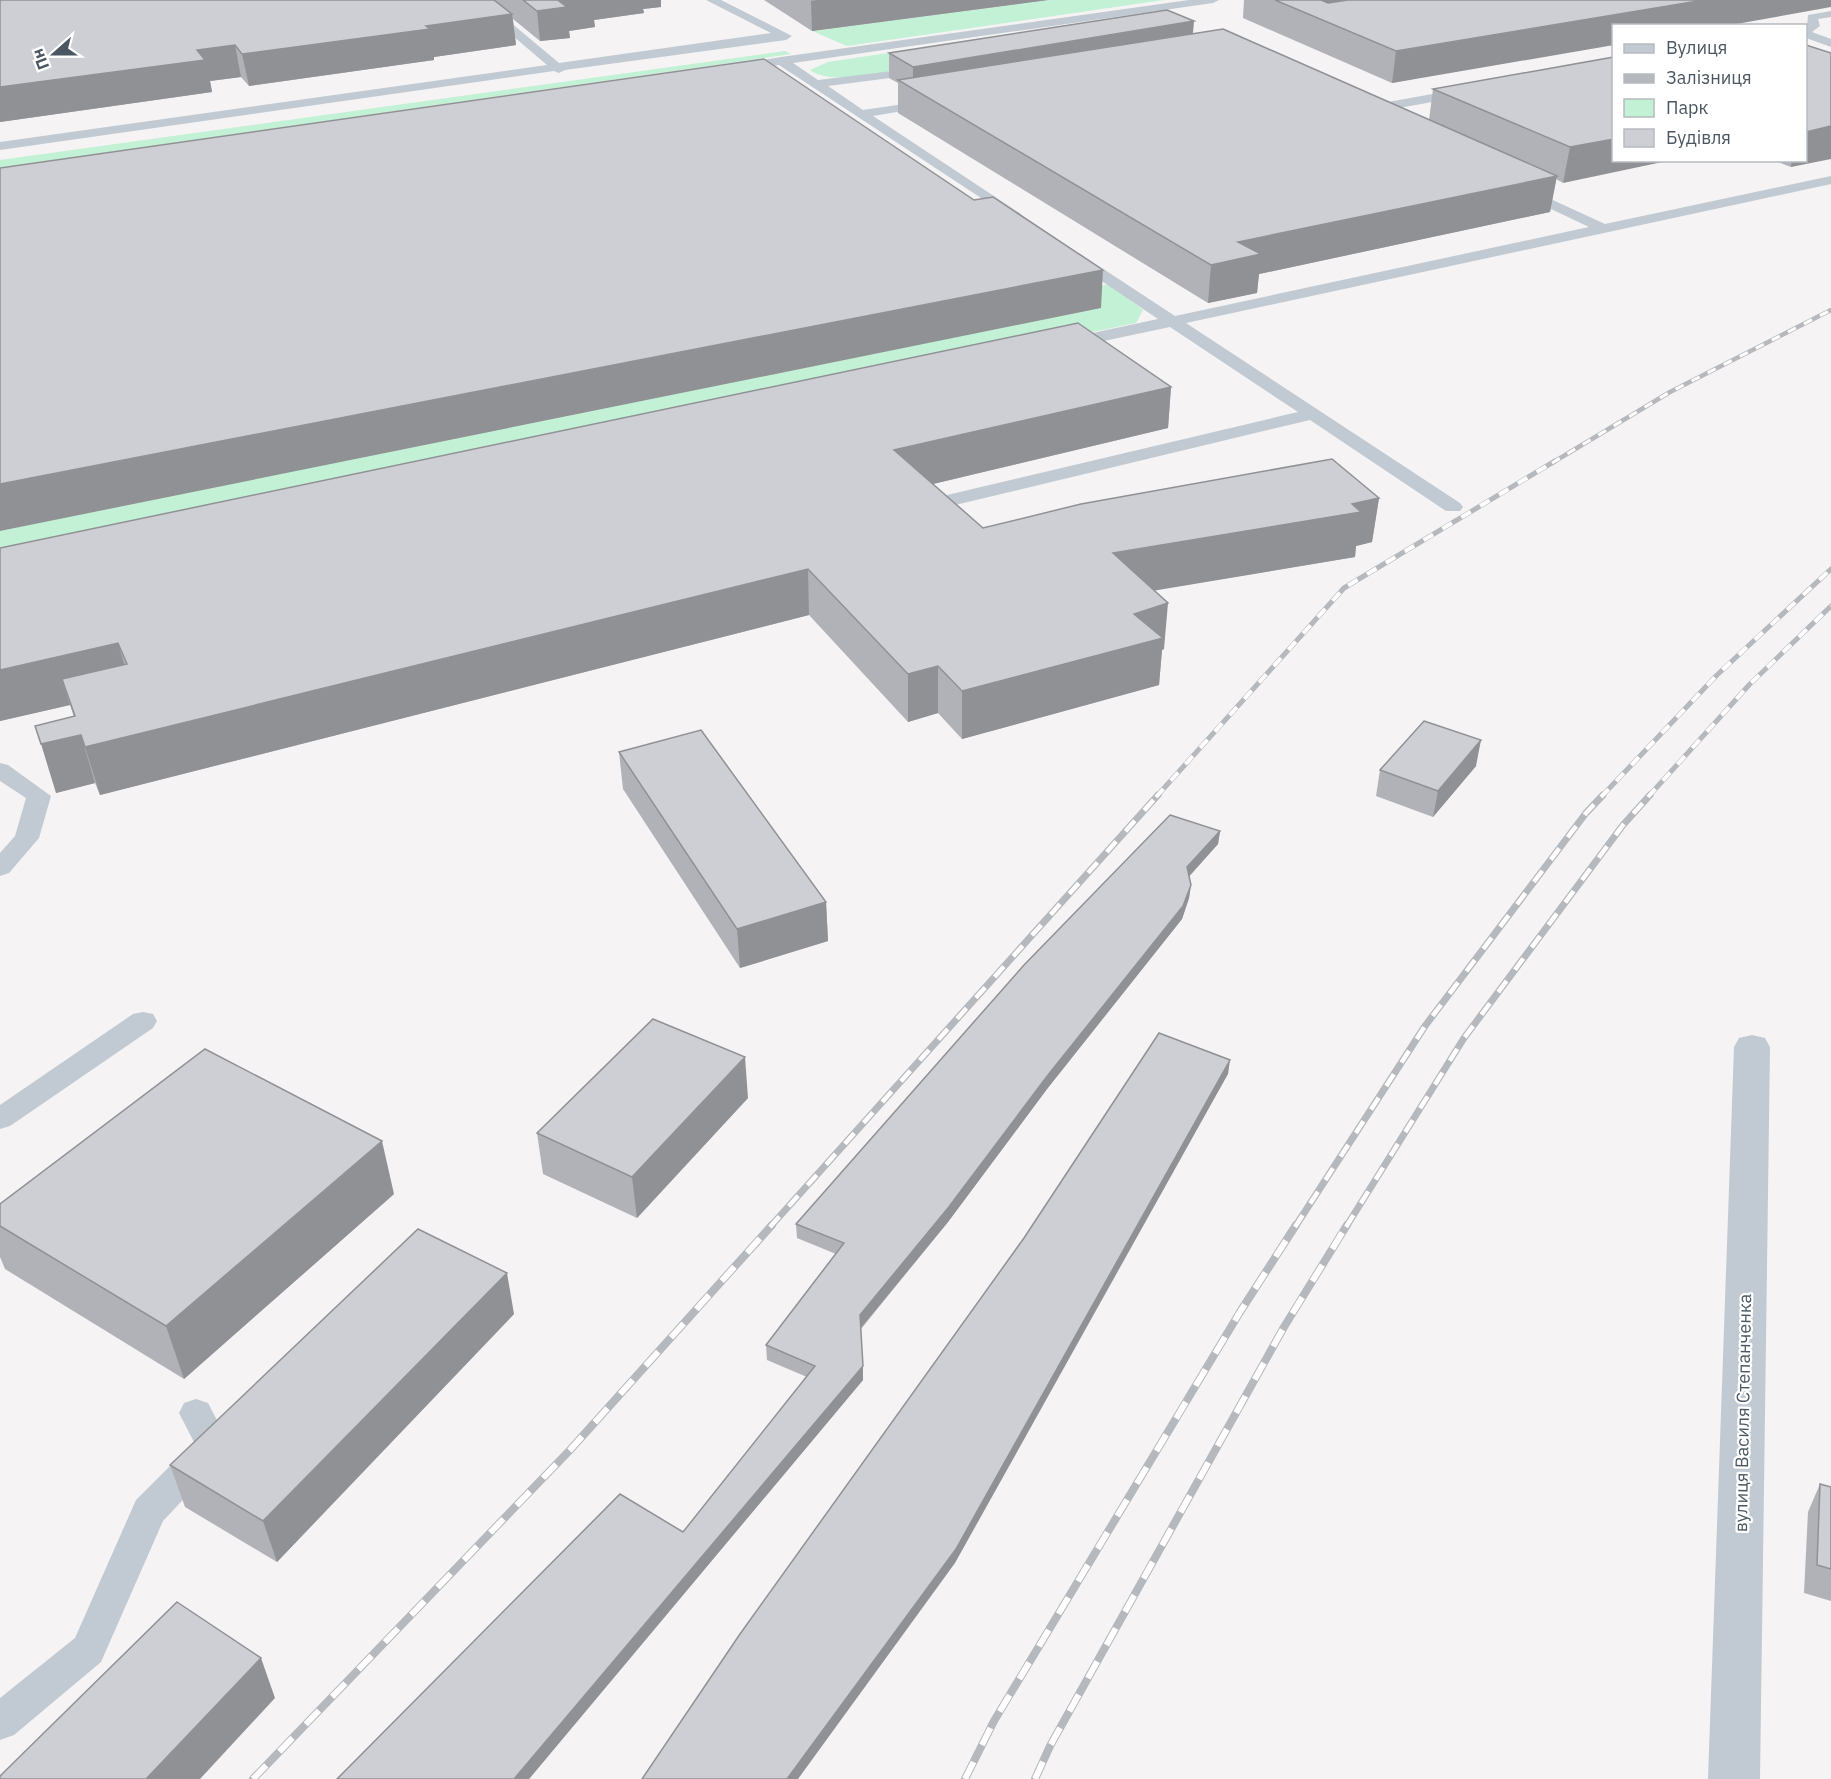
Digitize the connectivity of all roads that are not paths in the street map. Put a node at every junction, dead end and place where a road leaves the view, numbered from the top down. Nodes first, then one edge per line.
1 (477, 0) edge
2 (712, 0) edge
3 (1212, 0) edge
4 (1139, 11) junction
5 (1831, 14) edge
6 (1158, 20) edge
7 (1807, 32) edge
8 (1807, 33) edge
9 (793, 40) junction
10 (1831, 43) edge
11 (824, 55) junction
12 (781, 61) junction
13 (935, 68) edge
14 (559, 69) junction
15 (723, 70) edge
16 (816, 84) junction
17 (1484, 89) edge
18 (942, 101) edge
19 (860, 114) junction
20 (1376, 122) edge
21 (0, 146) edge
22 (1831, 180) edge
23 (1506, 183) edge
24 (1027, 224) edge
25 (1604, 229) junction
26 (1056, 244) edge
27 (1173, 322) junction
28 (1044, 349) edge
29 (1312, 414) junction
30 (926, 506) edge
31 (1453, 507) dead end
32 (0, 770) edge
33 (0, 868) edge
34 (143, 1022) dead end
35 (1752, 1047) dead end
36 (0, 1119) edge
37 (196, 1413) dead end
38 (0, 1722) edge
39 (1734, 1779) edge

1 - 14 lane
2 - 9 lane
3 - 4 lane
4 - 6 lane
4 - 11 lane
5 - 7 lane
8 - 10 lane
9 - 11 lane
9 - 14 lane
11 - 12 lane
12 - 15 lane
12 - 16 lane
13 - 16 lane
14 - 21 lane
16 - 19 lane
17 - 20 lane
18 - 19 lane
19 - 24 lane
22 - 25 lane
23 - 25 lane
25 - 27 lane
26 - 27 lane
27 - 28 lane
27 - 29 lane
29 - 30 lane
29 - 31 lane
32 - 33 lane
34 - 36 lane
35 - 39 street, вулиця Василя Степанченка
37 - 38 lane

